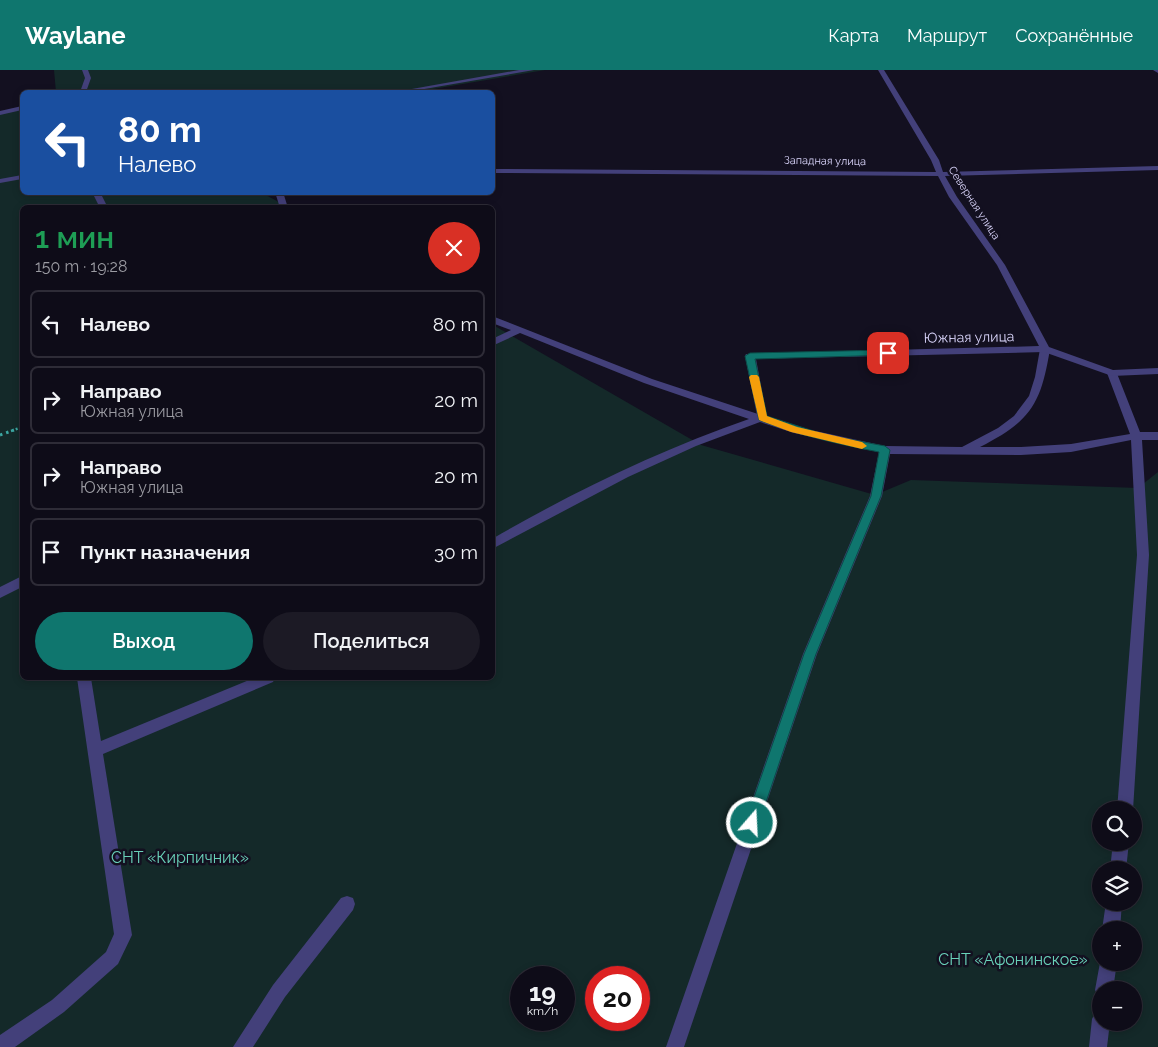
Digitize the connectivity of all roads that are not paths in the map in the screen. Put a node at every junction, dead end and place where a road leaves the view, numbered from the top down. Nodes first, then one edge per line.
1 (85, 70) edge
2 (531, 70) edge
3 (881, 70) edge
4 (84, 90) edge
5 (410, 90) edge
6 (20, 108) edge
7 (0, 113) edge
8 (1158, 168) edge
9 (495, 171) edge
10 (939, 174) junction
11 (20, 176) edge
12 (0, 181) edge
13 (495, 320) edge
14 (519, 330) junction
15 (495, 342) edge
16 (1045, 349) junction
17 (1158, 371) edge
18 (1112, 373) junction
19 (762, 418) junction
20 (1136, 436) junction
21 (1158, 436) edge
22 (885, 450) junction
23 (961, 452) junction
24 (495, 543) edge
25 (20, 582) edge
26 (0, 593) edge
27 (84, 680) edge
28 (263, 680) edge
29 (96, 750) junction
30 (1126, 801) edge
31 (347, 904) dead end
32 (1100, 1031) edge
33 (0, 1046) edge
34 (242, 1047) edge
35 (675, 1047) edge
36 (1098, 1047) edge

1 - 4 street
2 - 5 street
3 - 10 street, Северная улица
6 - 7 street
8 - 10 street, Западная улица
9 - 10 street, Западная улица
10 - 16 street, Северная улица
11 - 12 street
13 - 14 street
14 - 15 street
14 - 19 street
16 - 18 street, Южная улица
16 - 19 street, Южная улица
16 - 23 street
17 - 18 street, Южная улица
18 - 20 street
19 - 22 street
19 - 24 street
20 - 21 street
20 - 23 street
20 - 30 street
22 - 23 street
22 - 35 street
25 - 26 street
27 - 29 street
28 - 29 street
29 - 33 street
31 - 34 street
32 - 36 street

